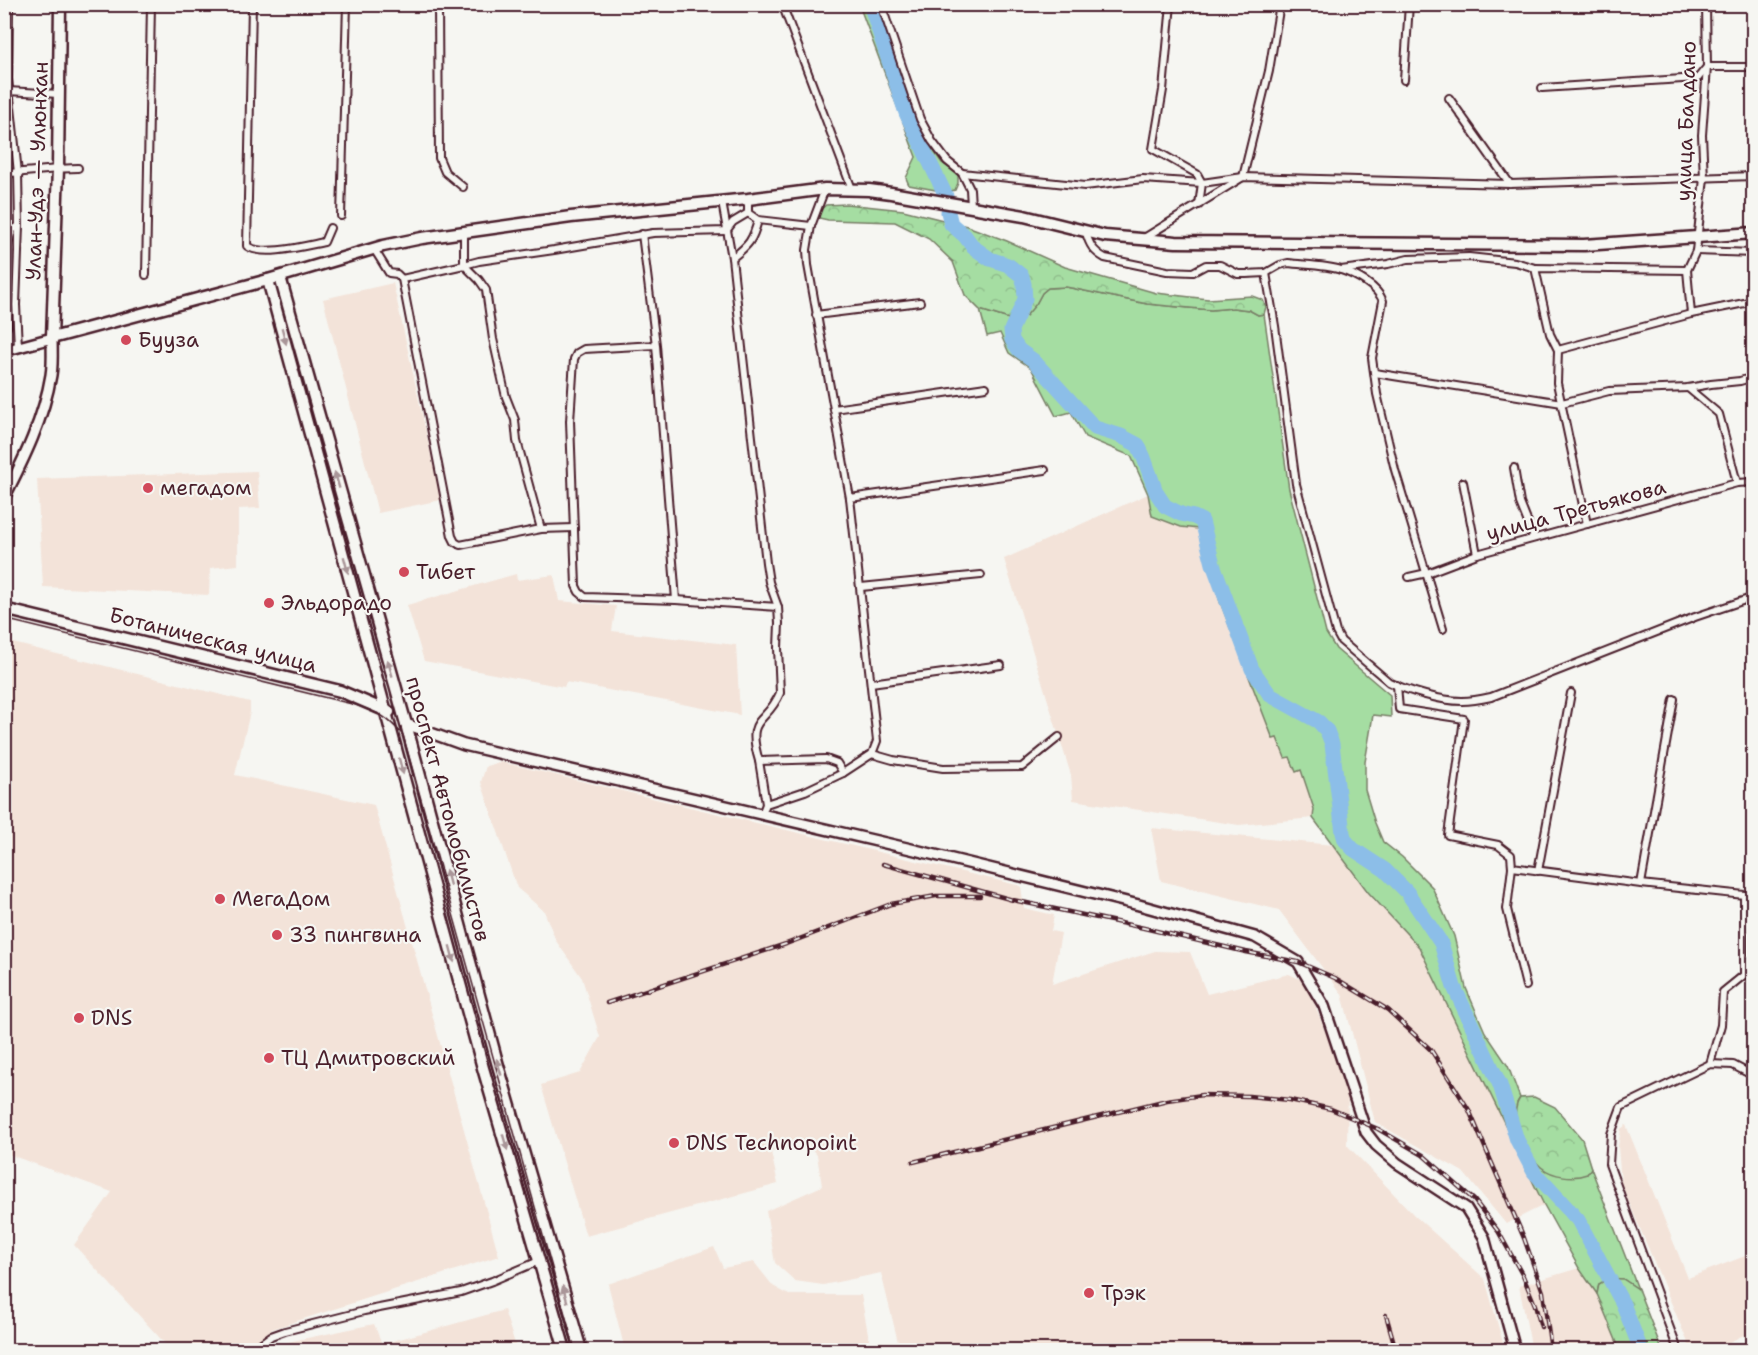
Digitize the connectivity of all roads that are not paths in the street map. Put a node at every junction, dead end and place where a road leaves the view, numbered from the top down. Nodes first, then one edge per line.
1 (9, 4) edge
2 (60, 4) edge
3 (151, 4) edge
4 (252, 4) edge
5 (347, 4) edge
6 (438, 4) edge
7 (782, 4) edge
8 (880, 4) edge
9 (1171, 4) edge
10 (1280, 4) edge
11 (1409, 4) edge
12 (1721, 4) edge
13 (1706, 5) edge
14 (1707, 67) junction
15 (1754, 67) edge
16 (6, 79) edge
17 (1404, 80) dead end
18 (1542, 88) dead end
19 (8, 92) junction
20 (59, 94) junction
21 (1449, 98) dead end
22 (58, 168) junction
23 (78, 168) dead end
24 (4, 173) edge
25 (18, 173) junction
26 (962, 173) junction
27 (1754, 176) edge
28 (1243, 177) junction
29 (1704, 177) junction
30 (1202, 183) junction
31 (1510, 184) junction
32 (463, 187) dead end
33 (825, 189) junction
34 (852, 189) junction
35 (748, 199) junction
36 (722, 202) junction
37 (1199, 205) junction
38 (970, 206) junction
39 (748, 213) junction
40 (341, 216) dead end
41 (758, 220) junction
42 (19, 226) junction
43 (811, 226) junction
44 (330, 228) dead end
45 (464, 231) junction
46 (726, 231) junction
47 (1086, 232) junction
48 (1754, 233) edge
49 (642, 234) junction
50 (1696, 238) junction
51 (1141, 240) junction
52 (374, 249) junction
53 (1696, 251) junction
54 (1754, 253) edge
55 (732, 258) junction
56 (464, 265) junction
57 (1535, 267) junction
58 (1341, 270) junction
59 (1687, 270) junction
60 (1266, 273) junction
61 (146, 275) dead end
62 (280, 277) junction
63 (402, 279) junction
64 (268, 280) junction
65 (1754, 301) edge
66 (920, 302) dead end
67 (1691, 314) junction
68 (816, 315) junction
69 (6, 326) edge
70 (17, 330) junction
71 (52, 338) junction
72 (656, 345) junction
73 (18, 347) junction
74 (1558, 350) junction
75 (4, 351) edge
76 (1375, 374) junction
77 (1754, 376) edge
78 (986, 387) dead end
79 (1688, 388) junction
80 (1562, 404) junction
81 (834, 409) junction
82 (1514, 468) dead end
83 (1045, 470) dead end
84 (9, 479) edge
85 (1463, 482) dead end
86 (1754, 482) edge
87 (1737, 483) junction
88 (4, 498) edge
89 (850, 498) junction
90 (1587, 524) junction
91 (574, 528) junction
92 (541, 529) junction
93 (1534, 538) junction
94 (1477, 554) junction
95 (1427, 573) junction
96 (981, 574) dead end
97 (1409, 577) dead end
98 (861, 586) junction
99 (1754, 597) edge
100 (676, 600) junction
101 (778, 607) junction
102 (4, 609) edge
103 (1443, 629) dead end
104 (1001, 664) dead end
105 (871, 683) junction
106 (1397, 686) junction
107 (1571, 693) dead end
108 (1674, 699) dead end
109 (386, 710) junction
110 (406, 724) junction
111 (1059, 737) dead end
112 (872, 754) junction
113 (759, 761) junction
114 (843, 773) junction
115 (766, 804) junction
116 (762, 814) junction
117 (1512, 867) junction
118 (1538, 871) junction
119 (1641, 884) junction
120 (1744, 895) junction
121 (1754, 896) edge
122 (1526, 986) dead end
123 (1710, 1064) junction
124 (1754, 1080) edge
125 (539, 1261) junction
126 (252, 1350) edge
127 (565, 1350) edge
128 (581, 1350) edge
129 (1515, 1350) edge
130 (1678, 1350) edge

1 - 16 street
2 - 20 main road, Улан-Удэ — Улюнхан
3 - 61 street
4 - 44 street
5 - 40 street
6 - 32 street
7 - 34 street
8 - 26 street
9 - 30 street
10 - 28 street
11 - 17 street
12 - 13 street
13 - 14 street, улица Балдано
14 - 15 street
14 - 18 street
14 - 29 street, улица Балдано
16 - 19 street
19 - 20 street
19 - 25 street
20 - 22 main road, Улан-Удэ — Улюнхан
21 - 31 street
22 - 23 street
22 - 25 street
22 - 71 main road, Улан-Удэ — Улюнхан
24 - 25 street
25 - 42 street
26 - 30 street
26 - 38 street
27 - 29 street
28 - 30 street
28 - 31 street
28 - 37 street
29 - 31 street
29 - 50 street, улица Балдано
30 - 37 street
33 - 34 main road
33 - 35 main road
33 - 43 street
34 - 38 main road
35 - 36 main road
35 - 39 street
36 - 45 main road
36 - 46 street
37 - 51 street
38 - 47 main road
39 - 41 street
39 - 46 street
41 - 43 street
41 - 55 street
42 - 69 street
42 - 70 street
43 - 68 street
45 - 52 main road
45 - 56 street
46 - 49 street
46 - 55 street
47 - 51 main road
47 - 60 street
48 - 50 main road
49 - 56 street
49 - 72 street
50 - 51 main road
50 - 53 street, улица Балдано
52 - 62 main road
52 - 63 street
53 - 54 street
53 - 59 street
55 - 101 street
56 - 63 street
56 - 92 street
57 - 58 street
57 - 59 street
57 - 74 street
58 - 60 street
58 - 76 street
59 - 67 street
60 - 106 street
62 - 64 main road
110 -> 62 main road, проспект Автомобилистов
63 - 92 street
64 - 71 main road
64 -> 109 main road, проспект Автомобилистов
65 - 67 street
66 - 68 street
67 - 74 street
68 - 81 street
69 - 70 street
70 - 73 street
71 - 73 street
71 - 84 street
72 - 91 street
72 - 100 street
73 - 75 street
74 - 80 street
76 - 80 street
76 - 95 street
77 - 79 street
78 - 81 street
79 - 80 street
79 - 87 street
80 - 90 street
81 - 89 street
82 - 93 street
83 - 89 street
84 - 88 street
85 - 94 street
86 - 87 street, улица Третьякова
87 - 90 street, улица Третьякова
89 - 98 street
90 - 93 street, улица Третьякова
91 - 92 street
91 - 100 street
93 - 94 street, улица Третьякова
94 - 95 street, улица Третьякова
95 - 97 street, улица Третьякова
95 - 103 street
96 - 98 street
98 - 105 street
99 - 106 street
100 - 101 street
101 - 113 street
102 - 109 main road, Ботаническая улица
104 - 105 street
105 - 112 street
106 - 117 street
107 - 118 street
108 - 119 street
109 - 110 main road, Ботаническая улица
109 -> 125 main road, проспект Автомобилистов
110 - 116 street
128 -> 110 main road, проспект Автомобилистов
111 - 112 street
112 - 114 street
113 - 114 street
113 - 115 street
114 - 115 street
115 - 116 street
116 - 129 street
117 - 118 street
117 - 122 street
118 - 119 street
119 - 120 street
120 - 121 street
120 - 123 street
123 - 124 street
123 - 130 street
125 - 126 street
125 - 127 main road, проспект Автомобилистов

